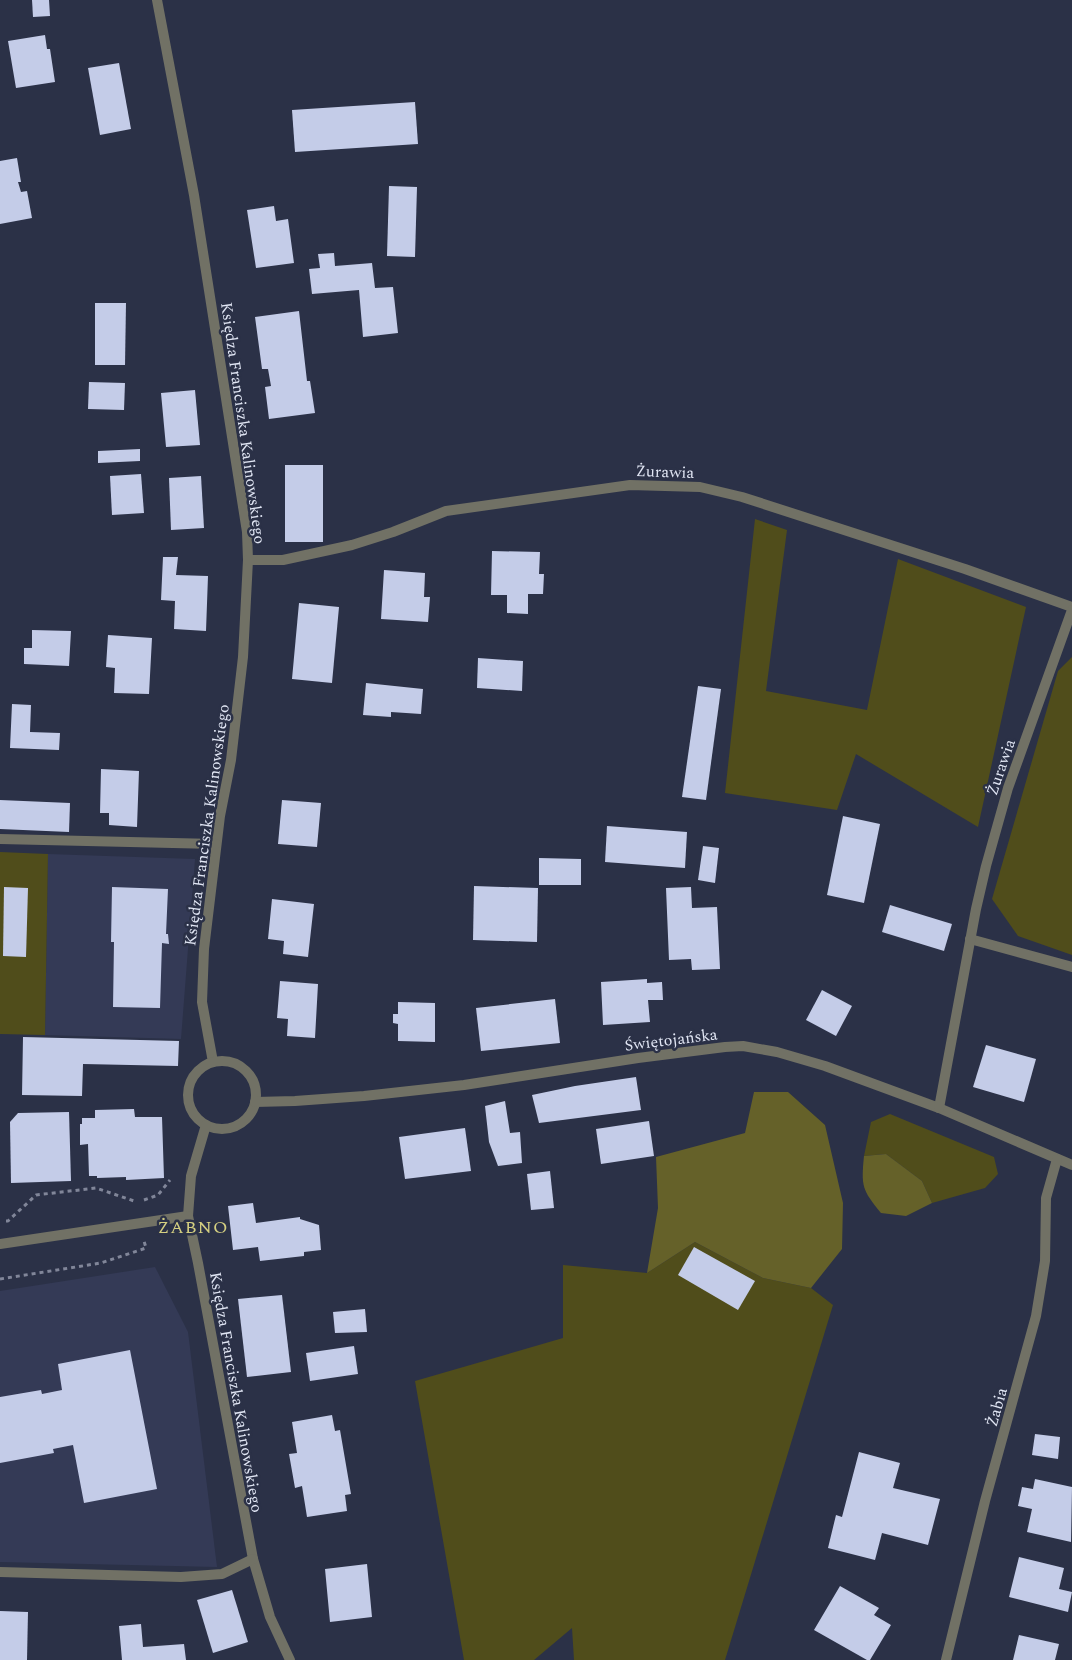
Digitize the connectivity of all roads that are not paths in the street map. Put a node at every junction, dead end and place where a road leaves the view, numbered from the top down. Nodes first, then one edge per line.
1 (157, 0) edge
2 (248, 560) junction
3 (1072, 608) edge
4 (0, 839) edge
5 (216, 844) junction
6 (970, 939) junction
7 (1072, 968) edge
8 (212, 1062) junction
9 (256, 1102) junction
10 (938, 1108) junction
11 (206, 1126) junction
12 (1057, 1159) junction
13 (1072, 1165) edge
14 (188, 1216) junction
15 (0, 1244) edge
16 (253, 1559) junction
17 (0, 1572) edge
18 (290, 1660) edge
19 (946, 1660) edge

1 - 2 street, Księdza Franciszka Kalinowskiego
2 - 3 street, Żurawia
2 - 5 street, Księdza Franciszka Kalinowskiego
3 - 6 street, Żurawia
4 - 5 street
5 - 8 street, Księdza Franciszka Kalinowskiego
6 - 7 street
6 - 10 street, Żurawia
8 - 9 street
8 - 11 street
9 - 10 street, Świętojańska
9 - 11 street
10 - 12 street, Świętojańska
11 - 14 street, Księdza Franciszka Kalinowskiego
12 - 13 street, Świętojańska
12 - 19 street, Żabia
14 - 15 street
14 - 16 street, Księdza Franciszka Kalinowskiego
16 - 17 street
16 - 18 street, Księdza Franciszka Kalinowskiego

